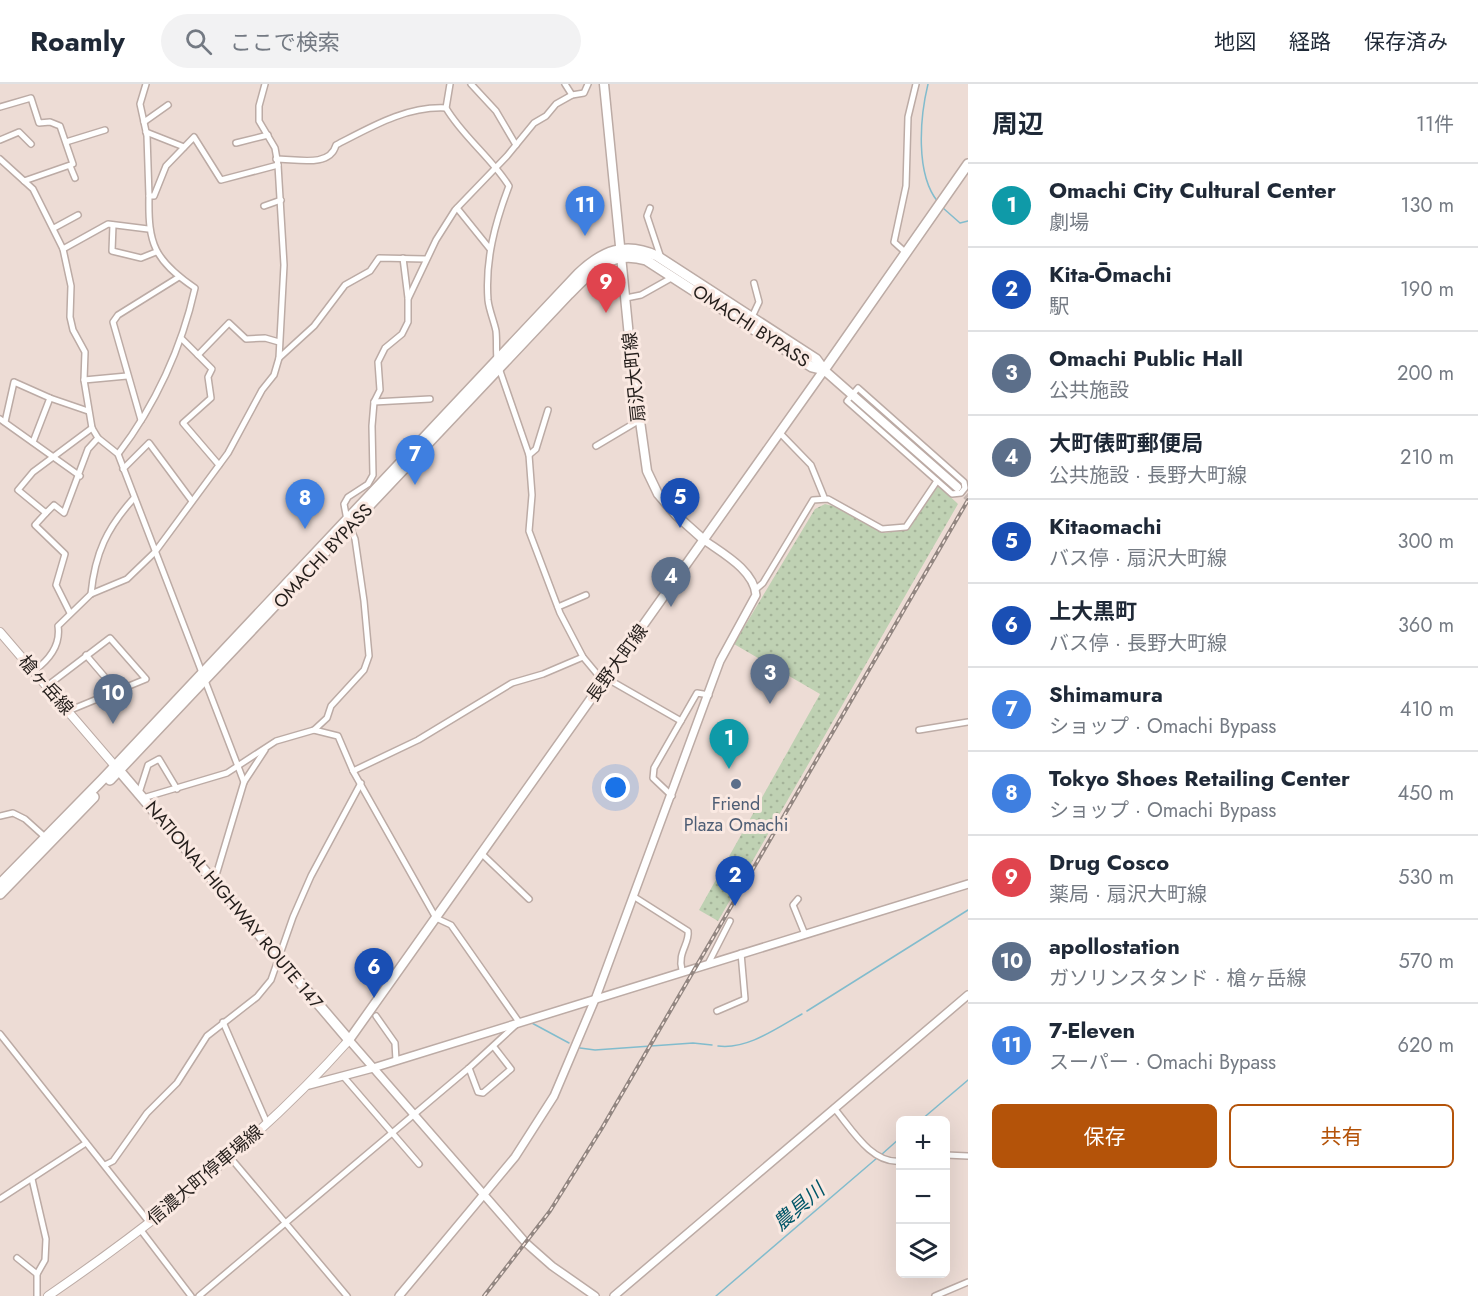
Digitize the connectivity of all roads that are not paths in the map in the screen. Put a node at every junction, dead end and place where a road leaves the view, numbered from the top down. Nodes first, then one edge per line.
1 (146, 84) edge
2 (265, 84) edge
3 (450, 84) edge
4 (471, 84) edge
5 (565, 84) edge
6 (588, 84) edge
7 (604, 84) edge
8 (916, 84) edge
9 (572, 95) junction
10 (168, 105) dead end
11 (0, 107) edge
12 (446, 108) junction
13 (144, 122) junction
14 (105, 130) dead end
15 (147, 132) junction
16 (268, 135) junction
17 (0, 140) edge
18 (66, 141) junction
19 (31, 144) dead end
20 (236, 144) dead end
21 (516, 145) junction
22 (184, 147) junction
23 (0, 159) edge
24 (277, 162) junction
25 (968, 164) edge
26 (70, 166) junction
27 (497, 167) junction
28 (75, 178) dead end
29 (24, 181) junction
30 (149, 196) junction
31 (280, 200) junction
32 (264, 206) dead end
33 (457, 208) junction
34 (650, 208) dead end
35 (78, 215) dead end
36 (113, 225) junction
37 (54, 228) junction
38 (148, 229) junction
39 (63, 249) junction
40 (490, 249) junction
41 (156, 252) junction
42 (621, 252) junction
43 (905, 252) junction
44 (403, 258) junction
45 (661, 258) junction
46 (424, 259) junction
47 (179, 277) junction
48 (674, 277) junction
49 (754, 283) dead end
50 (626, 298) junction
51 (408, 299) junction
52 (752, 317) junction
53 (181, 338) junction
54 (279, 342) junction
55 (198, 355) junction
56 (279, 358) junction
57 (498, 365) junction
58 (824, 370) junction
59 (127, 376) junction
60 (84, 380) junction
61 (852, 394) junction
62 (50, 399) junction
63 (430, 399) dead end
64 (375, 402) junction
65 (548, 410) dead end
66 (88, 411) junction
67 (2, 420) edge
68 (141, 420) junction
69 (638, 420) junction
70 (92, 428) junction
71 (779, 432) junction
72 (98, 438) junction
73 (33, 442) junction
74 (596, 446) dead end
75 (118, 454) junction
76 (529, 455) junction
77 (54, 456) junction
78 (219, 465) junction
79 (123, 469) junction
80 (80, 476) junction
81 (937, 481) junction
82 (957, 487) tunnel mouth
83 (824, 497) junction
84 (134, 498) junction
85 (192, 501) junction
86 (46, 513) junction
87 (348, 524) junction
88 (704, 540) junction
89 (155, 552) junction
90 (756, 589) junction
91 (91, 594) junction
92 (586, 595) dead end
93 (558, 607) junction
94 (70, 613) junction
95 (0, 632) edge
96 (86, 655) junction
97 (583, 657) junction
98 (34, 671) junction
99 (204, 677) junction
100 (605, 680) junction
101 (47, 686) junction
102 (116, 690) junction
103 (709, 695) junction
104 (68, 711) junction
105 (681, 722) junction
106 (968, 722) edge
107 (314, 730) junction
108 (919, 730) dead end
109 (266, 748) junction
110 (240, 764) junction
111 (117, 769) junction
112 (352, 771) junction
113 (244, 782) junction
114 (361, 783) junction
115 (177, 789) junction
116 (141, 796) junction
117 (672, 796) junction
118 (0, 816) edge
119 (45, 837) junction
120 (481, 854) junction
121 (214, 882) junction
122 (0, 884) edge
123 (968, 884) edge
124 (0, 894) edge
125 (633, 896) junction
126 (529, 899) dead end
127 (798, 899) dead end
128 (436, 918) junction
129 (730, 921) dead end
130 (804, 933) junction
131 (741, 952) junction
132 (279, 956) junction
133 (709, 962) junction
134 (682, 970) junction
135 (968, 995) edge
136 (596, 997) junction
137 (717, 1011) dead end
138 (376, 1016) dead end
139 (223, 1022) junction
140 (519, 1022) junction
141 (0, 1034) edge
142 (349, 1040) junction
143 (494, 1047) junction
144 (396, 1060) junction
145 (373, 1068) junction
146 (469, 1068) junction
147 (343, 1076) junction
148 (309, 1085) junction
149 (834, 1108) junction
150 (413, 1116) junction
151 (267, 1123) junction
152 (392, 1133) junction
153 (86, 1143) junction
154 (950, 1155) edge
155 (229, 1156) junction
156 (968, 1156) edge
157 (896, 1161) edge
158 (419, 1164) dead end
159 (105, 1165) junction
160 (32, 1179) junction
161 (483, 1195) junction
162 (0, 1199) edge
163 (149, 1222) junction
164 (286, 1223) junction
165 (140, 1229) junction
166 (17, 1258) dead end
167 (38, 1274) junction
168 (968, 1282) edge
169 (37, 1296) edge
170 (48, 1296) edge
171 (191, 1296) edge
172 (199, 1296) edge
173 (347, 1296) edge
174 (399, 1296) edge
175 (595, 1296) edge
176 (614, 1296) edge
177 (935, 1296) edge

1 - 13 street
2 - 16 street
3 - 12 street
4 - 21 street
5 - 9 street
6 - 9 street
7 - 42 main road, 扇沢大町線
8 - 43 street
9 - 21 street
10 - 13 street
11 - 18 street
12 - 24 street
12 - 27 street
13 - 15 street
14 - 18 street
15 - 22 street
15 - 30 street
16 - 20 street
16 - 24 street
17 - 19 street
18 - 26 street
21 - 27 street
22 - 24 street
22 - 30 street
23 - 29 street
24 - 31 street
25 - 43 highway
26 - 28 street
26 - 29 street
27 - 33 street
27 - 40 street
29 - 37 street
30 - 38 street
31 - 32 street
31 - 54 street
33 - 40 street
33 - 46 street
34 - 45 street
35 - 37 street
36 - 38 street
36 - 39 street
36 - 41 street
37 - 39 street
38 - 41 street
39 - 60 street
40 - 57 street
41 - 47 street
42 - 45 highway, OMACHI BYPASS
42 - 48 highway, OMACHI BYPASS
42 - 50 main road, 扇沢大町線
42 - 57 highway, OMACHI BYPASS
43 - 58 highway
44 - 46 street
44 - 51 street
44 - 56 street
45 - 52 highway, OMACHI BYPASS
46 - 51 street
47 - 53 street
47 - 59 street
48 - 50 street
48 - 58 highway, OMACHI BYPASS
49 - 52 street
50 - 69 main road, 扇沢大町線
51 - 64 street
52 - 58 highway, OMACHI BYPASS
53 - 55 street
53 - 68 street
54 - 55 street
54 - 56 street
55 - 78 street
56 - 78 street
57 - 76 street
57 - 87 highway, OMACHI BYPASS
58 - 61 main road
58 - 71 main road, 長野大町線
59 - 60 street
59 - 68 street
60 - 66 street
61 - 81 street
61 - 81 street
61 - 82 main road
62 - 66 street
62 - 67 street
62 - 73 street
63 - 64 street
64 - 87 street
65 - 76 street
66 - 70 street
67 - 73 street
68 - 75 street
69 - 74 street
69 - 88 main road, 扇沢大町線
70 - 72 street
70 - 77 street
71 - 83 street
71 - 88 main road, 長野大町線
72 - 75 street
72 - 80 street
73 - 77 street
75 - 79 street
76 - 93 street
77 - 80 street
77 - 86 street
78 - 85 street
79 - 84 street
79 - 85 street
80 - 86 street
81 - 83 street
83 - 90 street
84 - 89 street
84 - 91 street
85 - 89 street
86 - 94 street
87 - 99 highway, OMACHI BYPASS
87 - 107 street
88 - 90 street
88 - 100 main road, 長野大町線
89 - 91 street
89 - 99 street
90 - 103 street
91 - 94 street
92 - 93 street
93 - 97 street
94 - 98 street
95 - 98 main road, 槍ヶ岳線
96 - 101 street
96 - 102 street
96 - 102 street
97 - 100 street
97 - 112 street
98 - 101 main road, 槍ヶ岳線
99 - 110 street
99 - 111 highway, OMACHI BYPASS
100 - 105 street
100 - 120 main road, 長野大町線
101 - 104 main road, 槍ヶ岳線
102 - 104 street
103 - 105 street
103 - 117 street
104 - 111 main road, 槍ヶ岳線
105 - 117 street
106 - 108 street
107 - 109 street
107 - 112 street
109 - 110 street
109 - 113 street
110 - 113 street
110 - 115 street
111 - 116 highway, NATIONAL HIGHWAY ROUTE 147
111 - 119 highway
111 - 124 highway
112 - 114 street
113 - 121 street
114 - 128 street
114 - 132 street
115 - 116 street
115 - 116 street
116 - 121 highway, NATIONAL HIGHWAY ROUTE 147
117 - 125 street
118 - 119 street
119 - 122 highway
120 - 126 street
120 - 128 main road, 長野大町線
121 - 132 highway, NATIONAL HIGHWAY ROUTE 147
123 - 130 street
125 - 134 street
125 - 136 street
127 - 130 street
128 - 140 street
128 - 142 main road, 長野大町線
129 - 133 street
130 - 131 street
131 - 133 street
131 - 137 street
132 - 139 street
132 - 142 highway, NATIONAL HIGHWAY ROUTE 147
133 - 134 street
134 - 136 street
135 - 149 street
136 - 140 street
136 - 161 street
138 - 144 street
139 - 151 street
139 - 159 street
140 - 143 street
140 - 144 street
141 - 153 street
142 - 145 street
142 - 148 main road, 信濃大町停車場線
143 - 146 street
143 - 146 street
144 - 145 street
145 - 147 street
145 - 150 street
146 - 150 street
147 - 148 street
147 - 152 street
148 - 151 main road, 信濃大町停車場線
149 - 157 street
149 - 176 street
150 - 152 street
150 - 161 street
151 - 155 main road, 信濃大町停車場線
152 - 158 street
152 - 164 street
153 - 159 street
153 - 160 street
154 - 156 street
155 - 163 main road, 信濃大町停車場線
155 - 164 street
159 - 163 street
160 - 162 street
160 - 167 street
161 - 174 street
161 - 175 street
163 - 165 main road, 信濃大町停車場線
164 - 172 street
164 - 173 street
165 - 170 main road, 信濃大町停車場線
165 - 171 street
166 - 167 street
167 - 169 street
168 - 177 street

